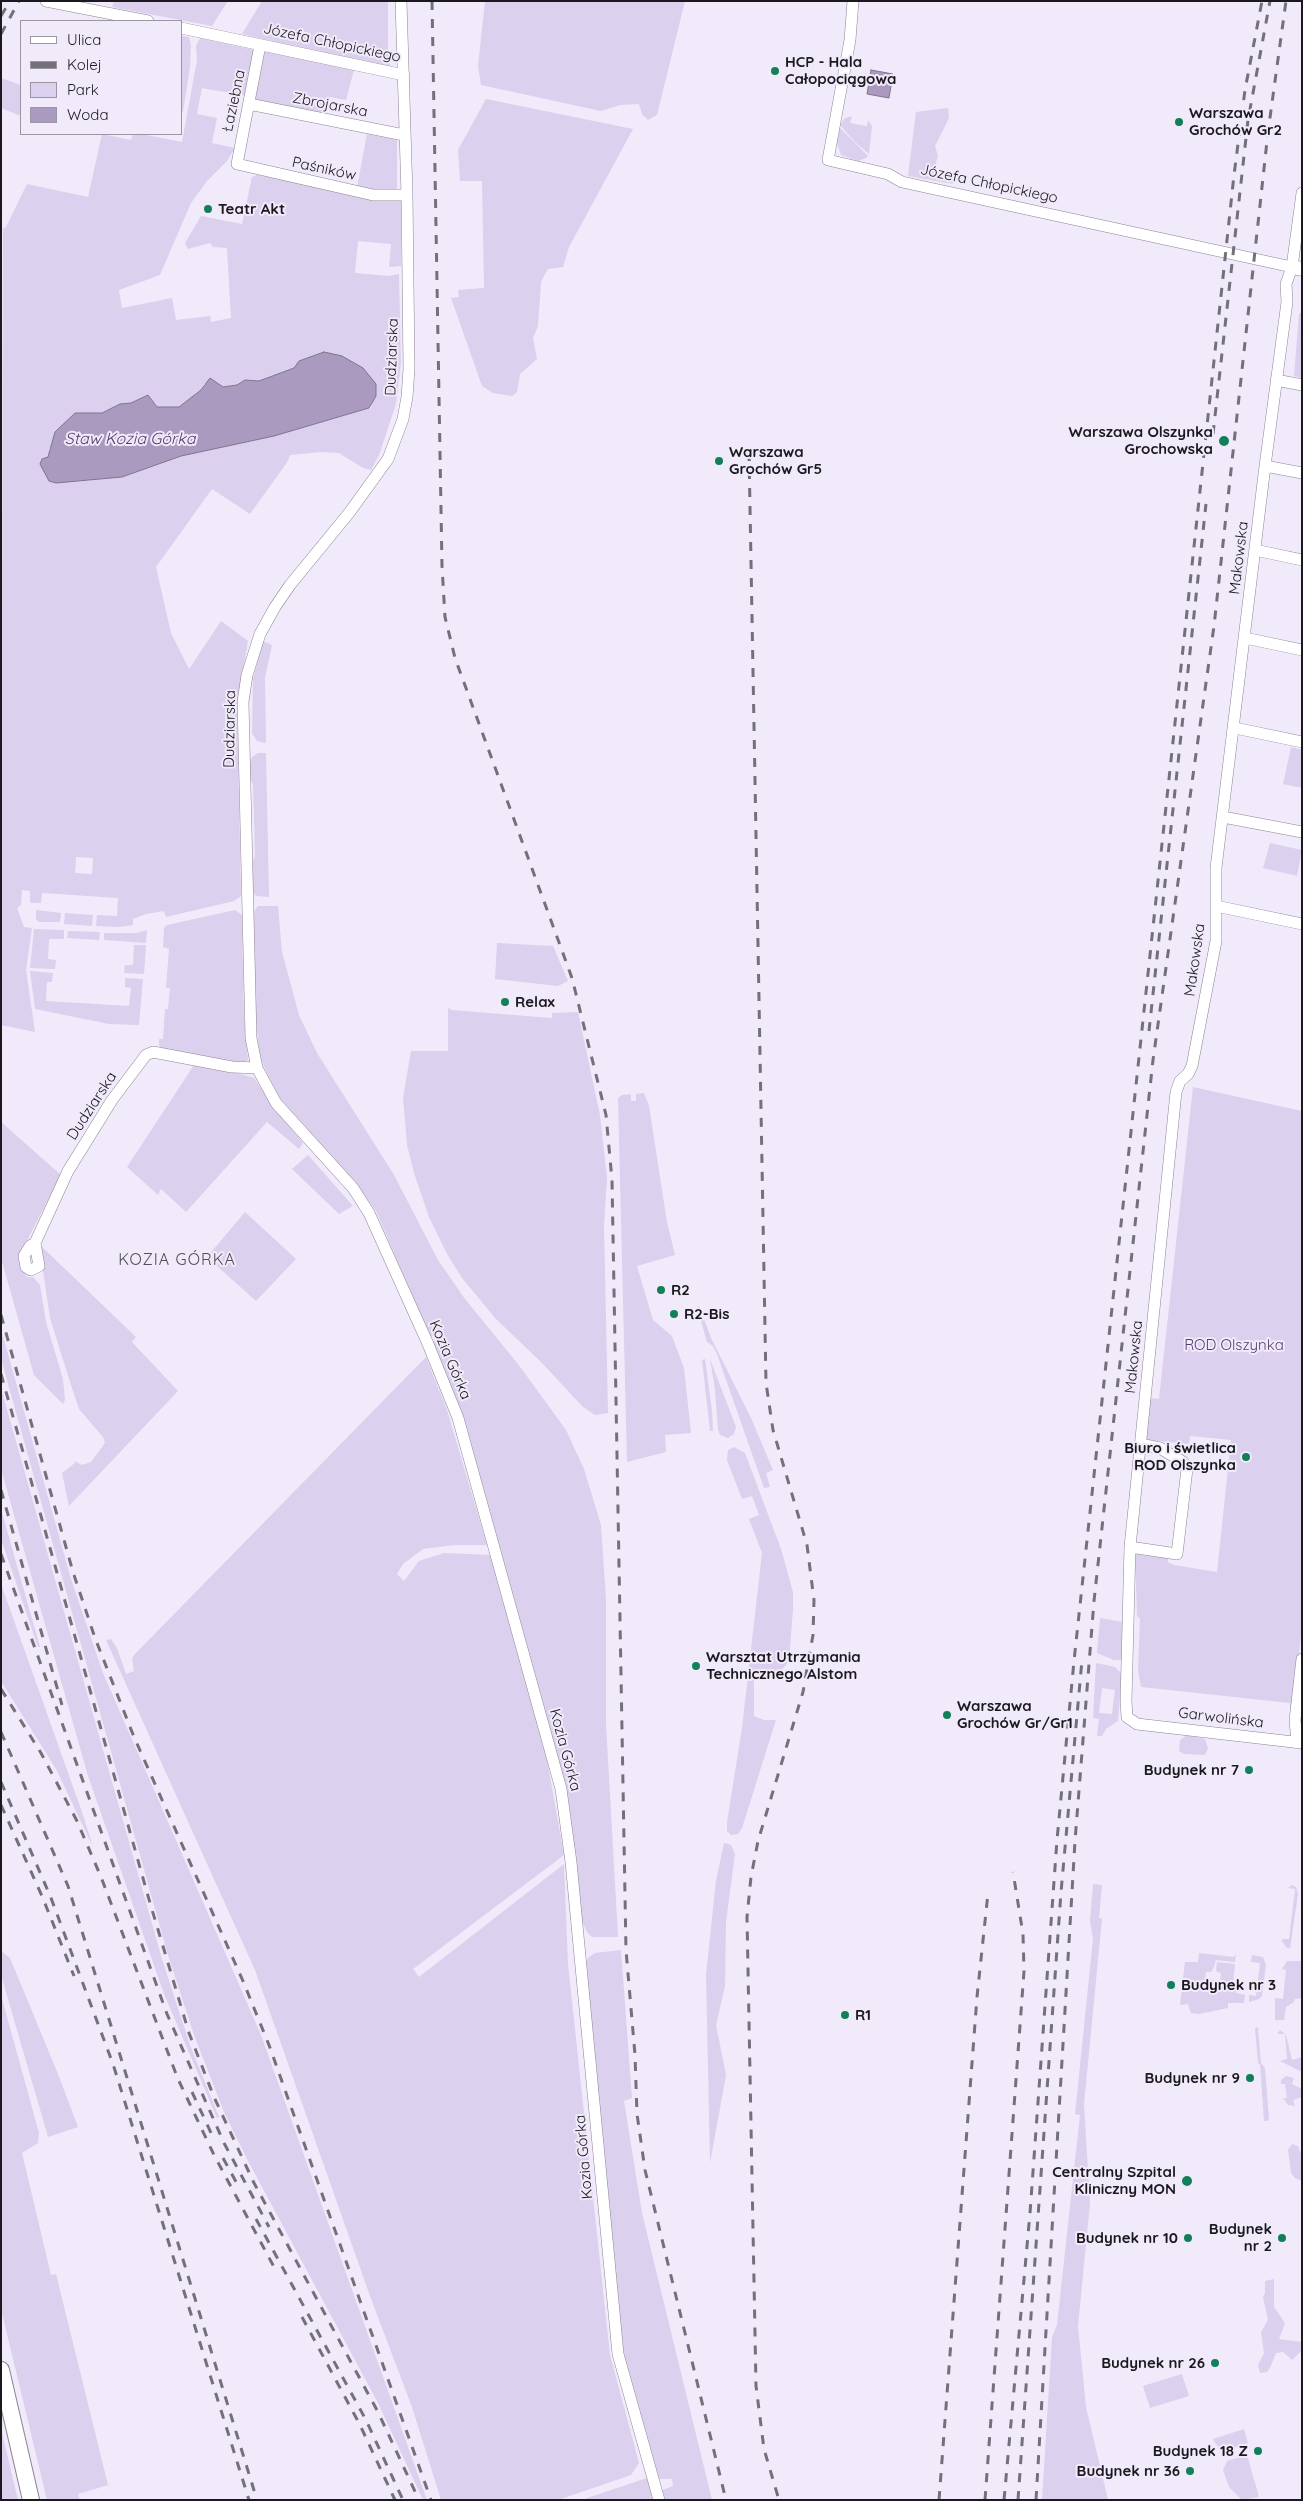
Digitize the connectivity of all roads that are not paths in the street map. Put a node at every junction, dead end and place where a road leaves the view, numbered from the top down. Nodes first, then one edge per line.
1 (46, 1) edge
2 (401, 1) edge
3 (853, 1) edge
4 (143, 20) edge
5 (182, 28) edge
6 (260, 46) junction
7 (404, 76) junction
8 (249, 104) junction
9 (404, 135) junction
10 (236, 163) joint
11 (1302, 193) edge
12 (407, 195) junction
13 (1297, 268) edge
14 (1276, 380) junction
15 (1302, 386) edge
16 (1265, 466) junction
17 (1302, 473) edge
18 (1255, 550) junction
19 (1302, 560) edge
20 (1245, 638) junction
21 (1302, 650) edge
22 (1235, 728) junction
23 (1302, 742) edge
24 (1223, 817) junction
25 (1302, 832) edge
26 (1216, 906) junction
27 (1302, 924) edge
28 (257, 1068) junction
29 (35, 1243) dead end
30 (1140, 1444) junction
31 (1130, 1547) junction
32 (1302, 1659) edge
33 (1136, 1724) joint
34 (1299, 1743) edge
35 (1, 2370) edge
36 (31, 2500) edge
37 (659, 2500) edge

1 - 4 street
2 - 7 street, Józefa Chłopickiego
3 - 13 street, Józefa Chłopickiego
5 - 6 street, Józefa Chłopickiego
6 - 7 street, Józefa Chłopickiego
6 - 8 street, Łaziebna
7 - 9 street, Dudziarska
8 - 9 street, Zbrojarska
8 - 10 street, Łaziebna
9 - 12 street, Dudziarska
10 - 12 street, Paśników
11 - 13 street, Makowska
12 - 28 street, Dudziarska
13 - 14 street, Makowska
14 - 15 street
14 - 16 street, Makowska
16 - 17 street
16 - 18 street, Makowska
18 - 19 street
18 - 20 street, Makowska
20 - 21 street
20 - 22 street, Makowska
22 - 23 street
22 - 24 street, Makowska
24 - 25 street
24 - 26 street, Makowska
26 - 27 street
26 - 30 street, Makowska
28 - 29 street, Dudziarska
28 - 37 street, Kozia Górka
30 - 31 street, Makowska
30 - 31 street
31 - 33 street, Makowska
32 - 34 street
33 - 34 street, Garwolińska
35 - 36 main road

